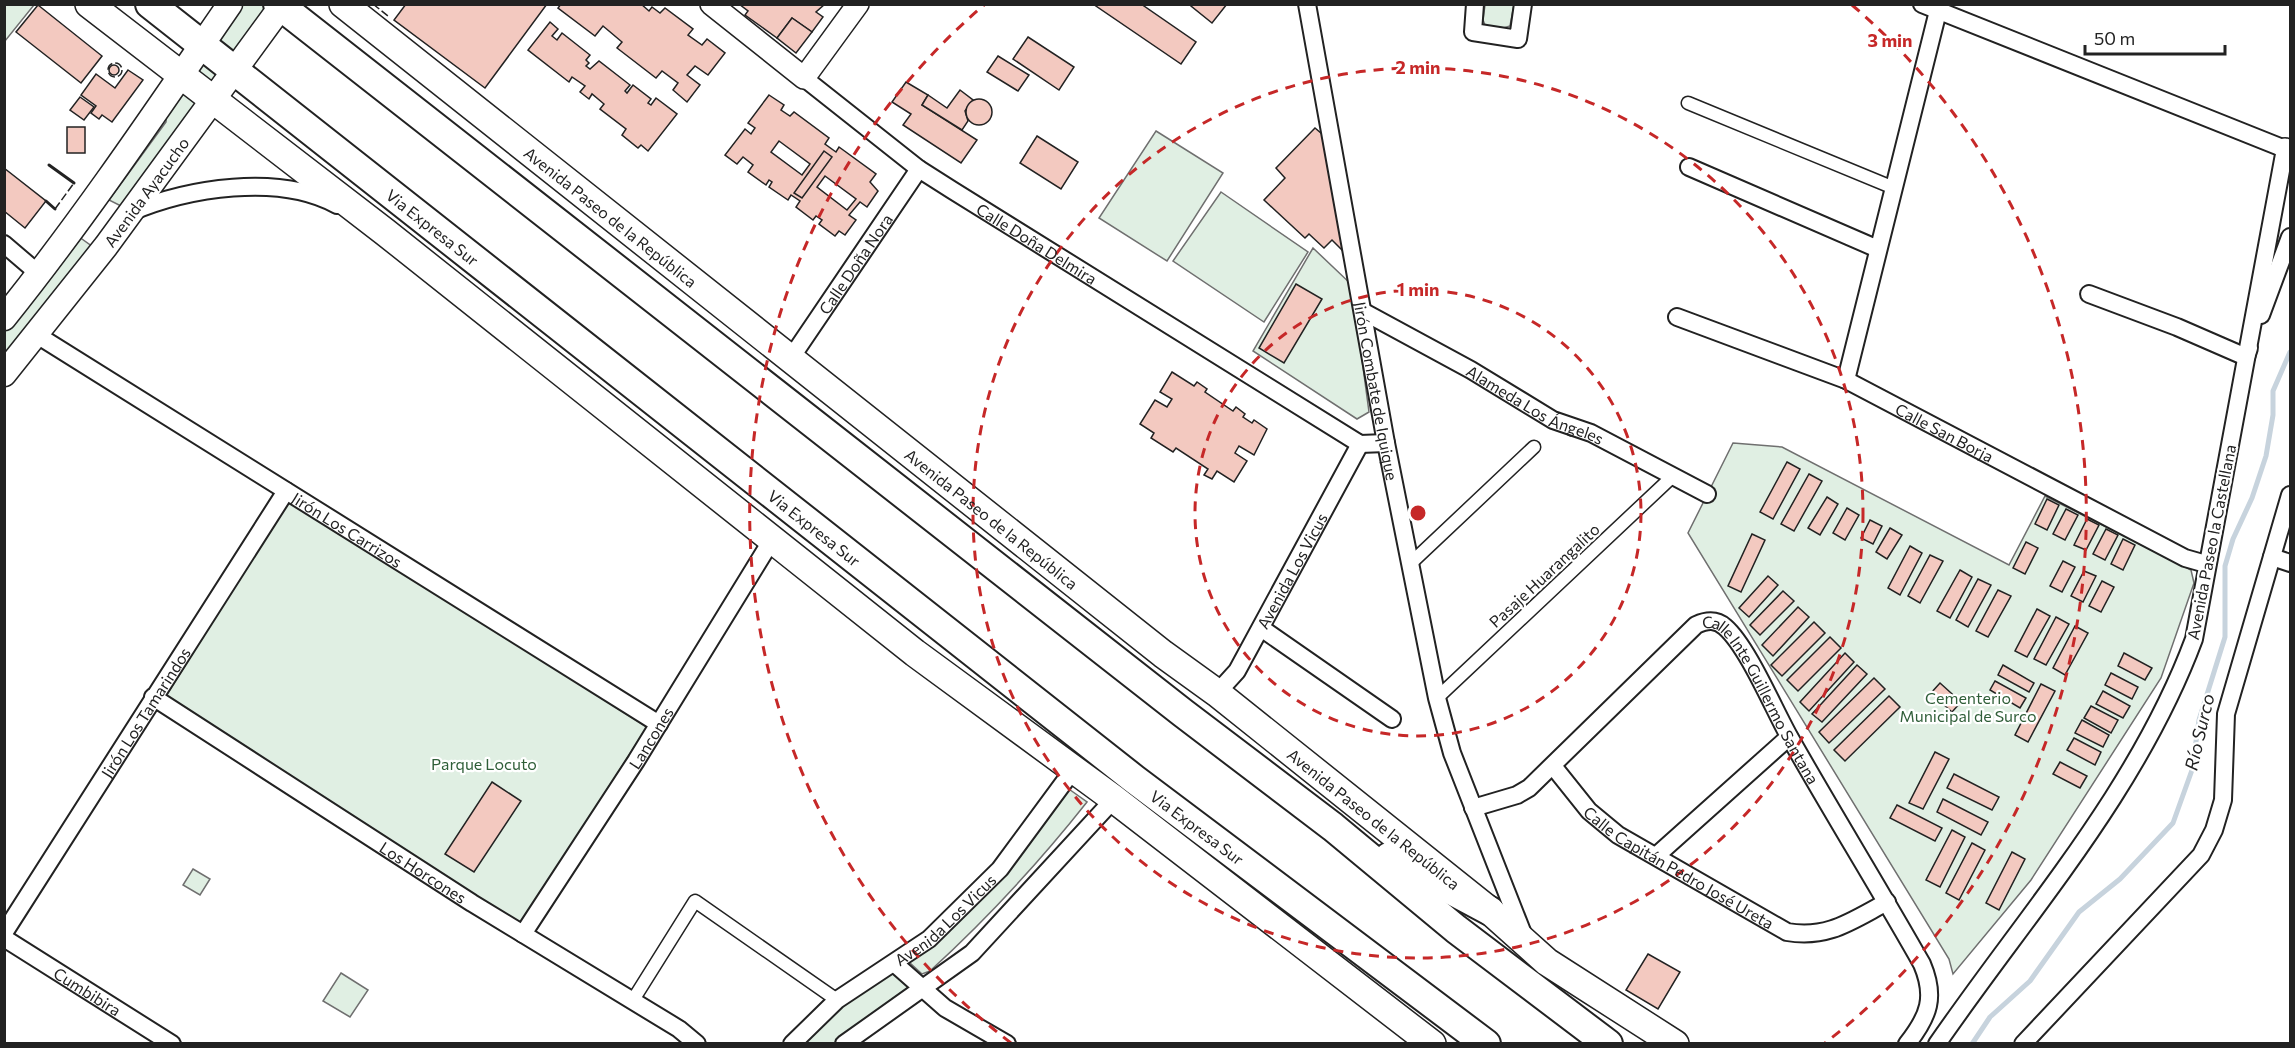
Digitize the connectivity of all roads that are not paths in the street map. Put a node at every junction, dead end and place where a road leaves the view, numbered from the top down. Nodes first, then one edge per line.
1 (88, 4) edge
2 (150, 4) edge
3 (230, 4) edge
4 (343, 4) edge
5 (711, 4) edge
6 (858, 4) edge
7 (1307, 4) edge
8 (1475, 4) edge
9 (1523, 4) edge
10 (1922, 4) edge
11 (280, 5) edge
12 (1938, 11) junction
13 (1960, 11) edge
14 (202, 45) junction
15 (233, 72) junction
16 (181, 75) junction
17 (804, 78) junction
18 (213, 99) junction
19 (1688, 103) dead end
20 (160, 106) junction
21 (2288, 150) edge
22 (1689, 167) dead end
23 (919, 169) junction
24 (1894, 188) junction
25 (128, 214) junction
26 (75, 224) junction
27 (385, 232) junction
28 (2290, 237) edge
29 (4, 244) edge
30 (106, 246) junction
31 (1878, 249) junction
32 (39, 274) junction
33 (2089, 294) dead end
34 (1364, 312) junction
35 (1677, 317) dead end
36 (4, 318) edge
37 (37, 335) junction
38 (2246, 357) junction
39 (791, 358) junction
40 (4, 374) edge
41 (1846, 380) junction
42 (1386, 443) junction
43 (1360, 444) junction
44 (1534, 447) dead end
45 (1673, 476) junction
46 (286, 491) junction
47 (1707, 494) dead end
48 (2290, 495) edge
49 (772, 538) junction
50 (2272, 557) junction
51 (2290, 563) edge
52 (1410, 564) junction
53 (2206, 564) junction
54 (1261, 628) junction
55 (1217, 693) junction
56 (153, 697) junction
57 (1437, 698) junction
58 (1392, 719) dead end
59 (659, 723) junction
60 (1789, 737) junction
61 (1553, 766) junction
62 (1074, 770) junction
63 (1114, 800) junction
64 (1473, 808) junction
65 (1333, 827) junction
66 (1656, 856) junction
67 (1887, 902) junction
68 (1490, 911) junction
69 (523, 934) junction
70 (4, 935) edge
71 (1527, 943) junction
72 (894, 963) junction
73 (922, 988) junction
74 (633, 1000) junction
75 (837, 1000) junction
76 (1646, 1024) junction
77 (172, 1044) edge
78 (697, 1044) edge
79 (792, 1044) edge
80 (844, 1044) edge
81 (1007, 1044) edge
82 (1432, 1044) edge
83 (1486, 1044) edge
84 (1608, 1044) edge
85 (1675, 1044) edge
86 (1689, 1044) edge
87 (1906, 1044) edge
88 (1937, 1044) edge
89 (2023, 1044) edge

1 - 16 main road
2 - 14 highway, Via Expresa Sur
3 - 14 main road
4 - 39 main road, Avenida Paseo de la República
5 - 17 street, Calle Doña Delmira
6 - 17 street
7 - 34 street, Jirón Combate de Iquique
8 - 9 street
10 - 12 street
11 - 15 main road, Avenida Ayacucho
11 - 65 highway
12 - 13 street
12 - 24 street
13 - 21 street
14 - 15 highway, Via Expresa Sur
14 - 16 main road
15 - 18 main road, Avenida Ayacucho
15 - 83 highway, Via Expresa Sur
16 - 18 main road
16 - 20 main road
17 - 23 street, Calle Doña Delmira
18 - 25 main road, Avenida Ayacucho
18 - 27 main road
19 - 24 street
20 - 25 main road
20 - 26 main road
21 - 38 street, Avenida Paseo la Castellana
22 - 31 street
23 - 39 street, Calle Doña Nora
23 - 43 street, Calle Doña Delmira
24 - 31 street
25 - 27 street
25 - 30 main road, Avenida Ayacucho
26 - 30 main road
26 - 32 main road
27 - 49 main road
28 - 38 street
29 - 32 street
30 - 37 main road, Avenida Ayacucho
31 - 41 street
32 - 36 main road
33 - 38 street
34 - 42 street, Jirón Combate de Iquique
34 - 45 street, Alameda Los Ángeles
35 - 41 street, Calle San Borja
37 - 40 main road, Avenida Ayacucho
37 - 46 street, Jirón Los Carrizos
38 - 53 street, Avenida Paseo la Castellana
39 - 55 main road, Avenida Paseo de la República
41 - 53 street, Calle San Borja
42 - 43 street
42 - 52 street, Jirón Combate de Iquique
43 - 54 street, Avenida Los Vicus
44 - 52 street
45 - 47 street, Alameda Los Ángeles
45 - 57 street, Pasaje Huarangalito
46 - 56 street, Jirón Los Tamarindos
46 - 59 street, Jirón Los Carrizos
48 - 50 street
49 - 59 street, Lancones
49 - 62 main road
50 - 51 street
50 - 89 street
52 - 57 street, Jirón Combate de Iquique
53 - 88 street, Avenida Paseo la Castellana
54 - 55 street, Avenida Los Vicus
54 - 58 street
55 - 68 main road, Avenida Paseo de la República
56 - 69 street, Los Horcones
56 - 70 street, Jirón Los Tamarindos
57 - 64 street, Jirón Combate de Iquique
59 - 69 street, Lancones
60 - 61 street, Calle Inte Guillermo Santana
60 - 66 street
60 - 67 street, Calle Inte Guillermo Santana
61 - 64 street, Calle Inte Guillermo Santana
61 - 66 street, Calle Capitán Pedro José Ureta
62 - 63 main road
62 - 72 street, Avenida Los Vicus
63 - 73 street
63 - 82 main road
64 - 71 street, Jirón Combate de Iquique
65 - 68 highway
65 - 84 highway
66 - 67 street, Calle Capitán Pedro José Ureta
67 - 87 street, Calle Inte Guillermo Santana
68 - 71 main road, Avenida Paseo de la República
69 - 74 street, Los Horcones
70 - 77 street, Cumbibira
71 - 76 main road, Avenida Paseo de la República
72 - 73 street
72 - 75 street, Avenida Los Vicus
73 - 80 street
73 - 81 street
74 - 75 street
74 - 78 street, Los Horcones
75 - 79 street, Avenida Los Vicus
76 - 85 main road, Avenida Paseo de la República
76 - 86 street, Avenida Paseo de la República

